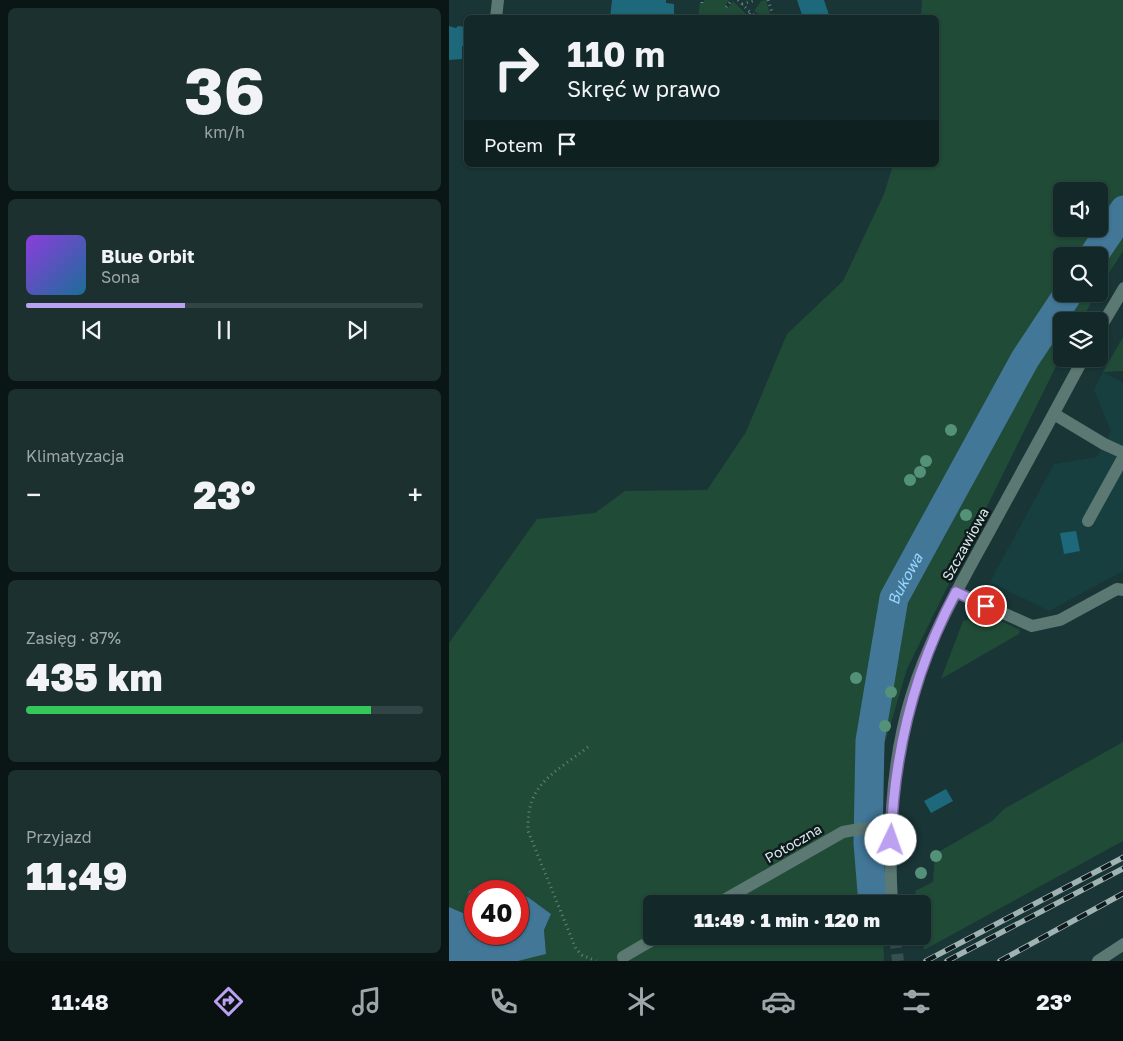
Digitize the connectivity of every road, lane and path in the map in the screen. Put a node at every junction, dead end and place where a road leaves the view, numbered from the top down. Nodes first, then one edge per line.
1 (498, 0) edge
2 (732, 0) edge
3 (738, 0) edge
4 (756, 0) edge
5 (768, 0) edge
6 (742, 4) junction
7 (726, 7) dead end
8 (751, 12) junction
9 (496, 15) edge
10 (749, 15) edge
11 (754, 15) edge
12 (772, 15) edge
13 (1123, 288) edge
14 (1108, 314) edge
15 (1079, 367) edge
16 (1054, 414) junction
17 (1123, 455) edge
18 (1088, 521) dead end
19 (1123, 590) edge
20 (956, 592) junction
21 (588, 748) dead end
22 (891, 829) junction
23 (733, 895) edge
24 (892, 895) edge
25 (1123, 944) edge
26 (644, 945) edge
27 (623, 957) dead end
28 (596, 961) edge
29 (1097, 961) edge

1 - 9 street
2 - 7 path
3 - 6 path
4 - 6 path
5 - 12 path
6 - 8 path
8 - 10 path
8 - 11 path
13 - 14 street
15 - 16 street, Szczawiowa
16 - 17 street
16 - 20 street, Szczawiowa
17 - 18 street
19 - 20 street
20 - 22 street, Szczawiowa
21 - 28 path
22 - 23 street, Potoczna
22 - 24 street, Szczawiowa
25 - 29 street
26 - 27 street

